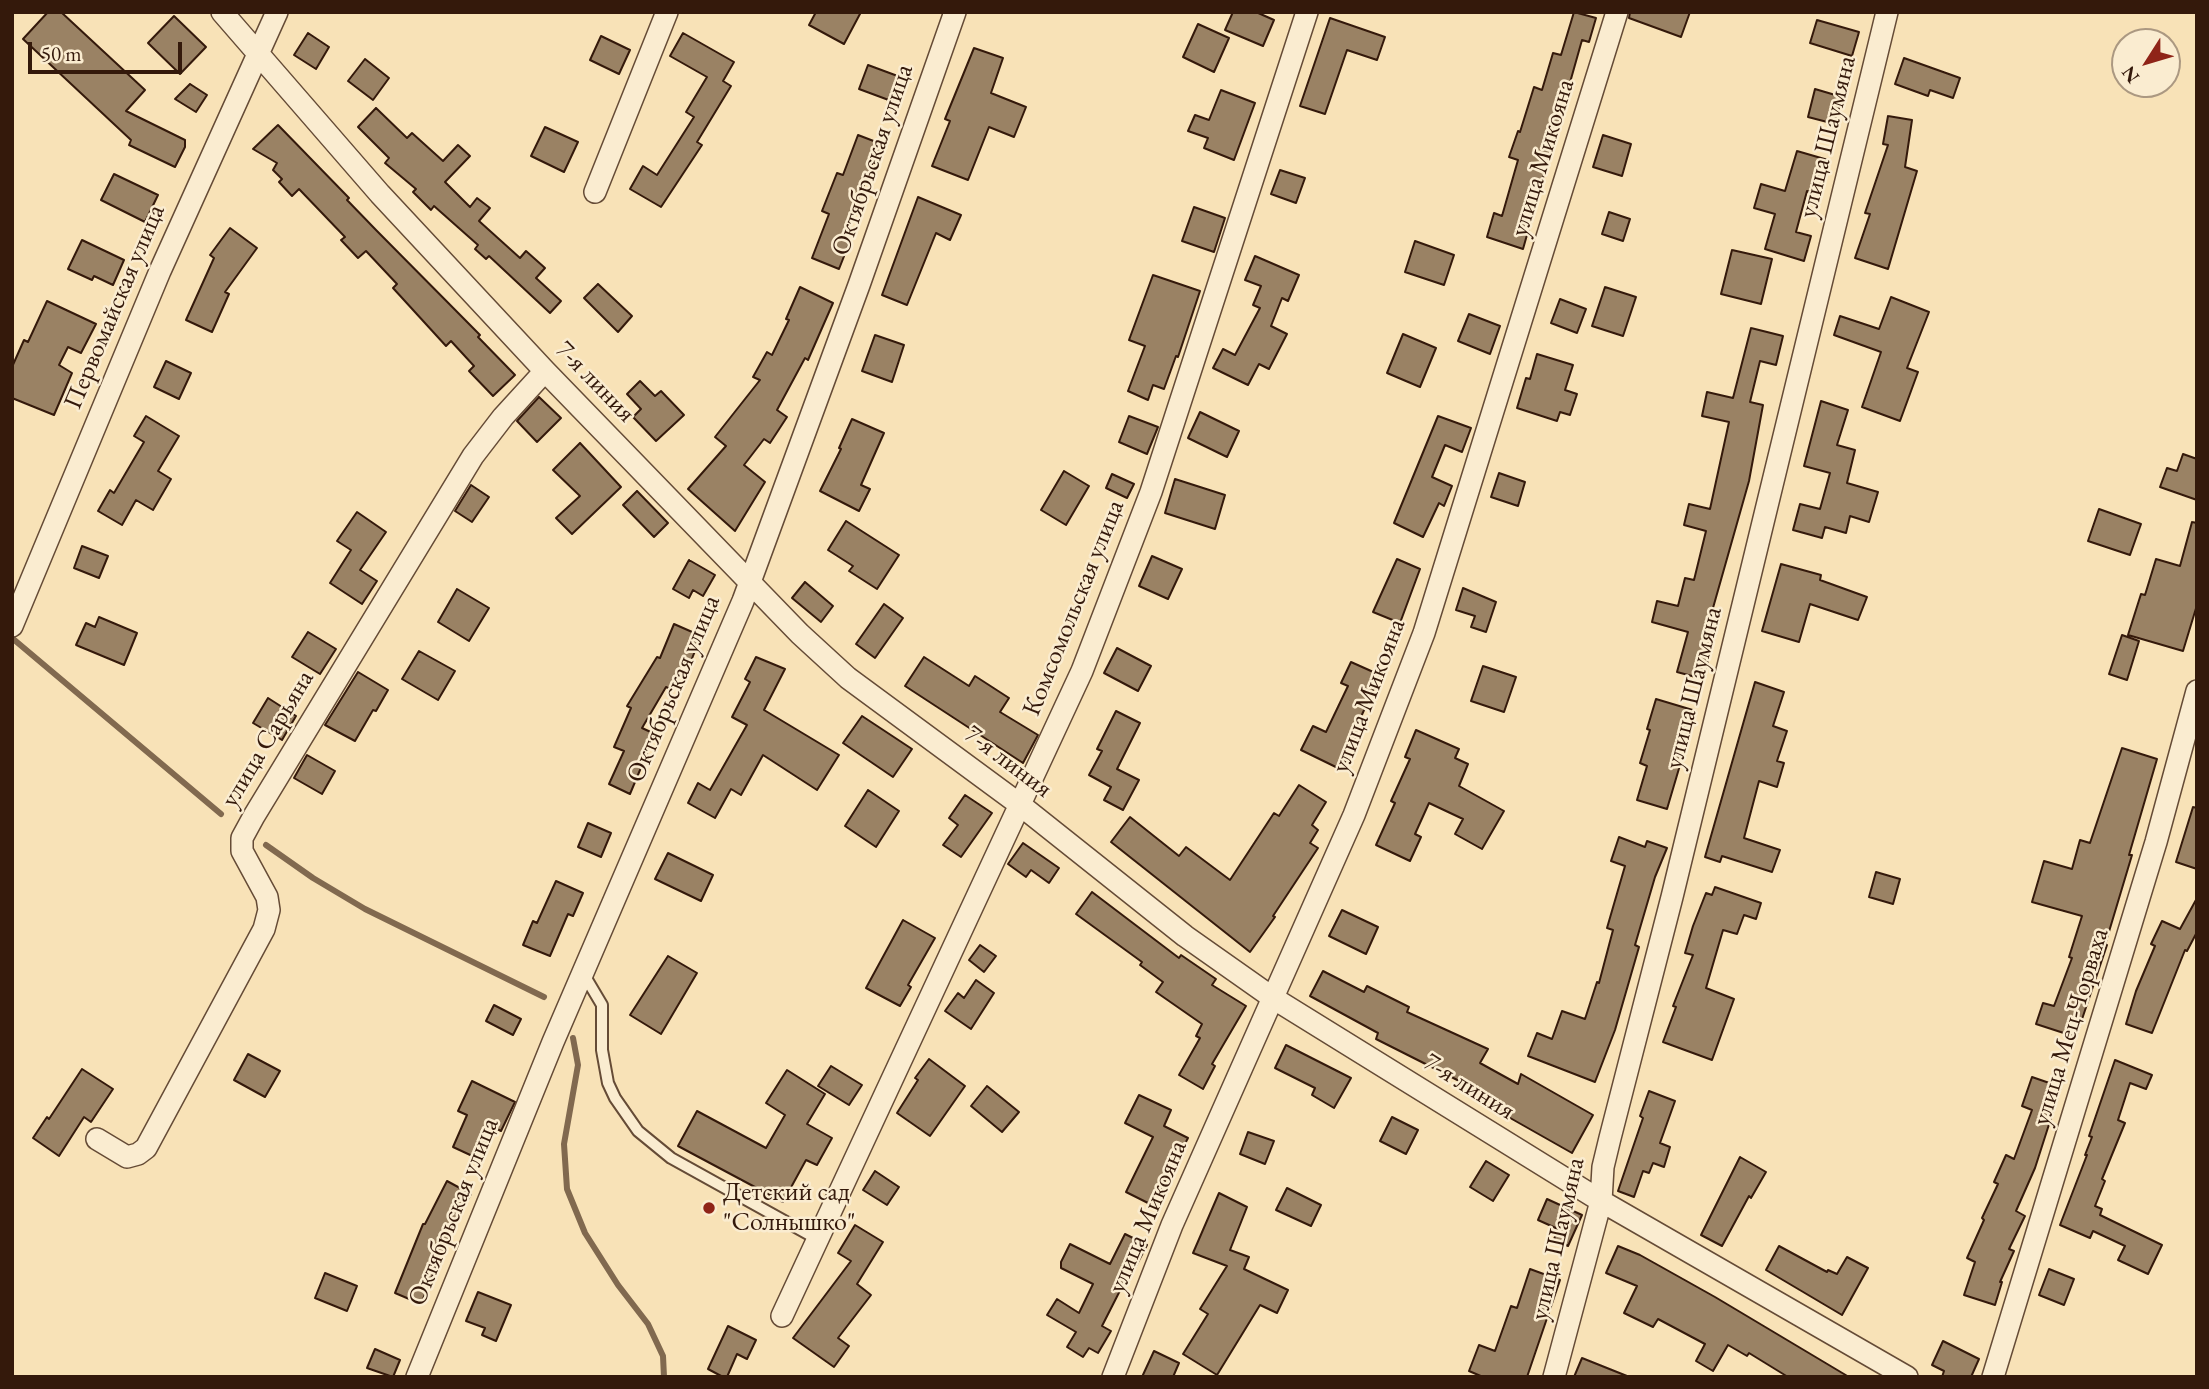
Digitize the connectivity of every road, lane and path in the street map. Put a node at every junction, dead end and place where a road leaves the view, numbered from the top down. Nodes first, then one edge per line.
1 (222, 12) edge
2 (277, 12) edge
3 (667, 12) edge
4 (955, 12) edge
5 (1307, 12) edge
6 (1618, 12) edge
7 (1887, 12) edge
8 (258, 52) junction
9 (595, 192) dead end
10 (545, 371) junction
11 (750, 582) junction
12 (17, 599) edge
13 (12, 626) edge
14 (2197, 691) edge
15 (1019, 804) junction
16 (583, 972) junction
17 (1273, 998) junction
18 (97, 1139) dead end
19 (1601, 1201) junction
20 (817, 1239) junction
21 (782, 1316) dead end
22 (417, 1377) edge
23 (1113, 1377) edge
24 (1554, 1377) edge
25 (1907, 1377) edge
26 (1993, 1377) edge

1 - 8 street, 7-я линия
2 - 8 street, Первомайская улица
3 - 9 street
4 - 11 street, Октябрьская улица
5 - 15 street, Комсомольская улица
6 - 17 street, улица Микояна
7 - 19 street, улица Шаумяна
8 - 10 street, 7-я линия
8 - 12 street, Первомайская улица
10 - 11 street, 7-я линия
10 - 18 street, улица Сарьяна
11 - 15 street, 7-я линия
11 - 16 street, Октябрьская улица
12 - 13 street, Первомайская улица
14 - 26 street, улица Мец-Чорваха
15 - 17 street, 7-я линия
15 - 20 street, Комсомольская улица
16 - 20 lane
16 - 22 street, Октябрьская улица
17 - 19 street, 7-я линия
17 - 23 street, улица Микояна
19 - 24 street, улица Шаумяна
19 - 25 street, 7-я линия
20 - 21 street, Комсомольская улица

